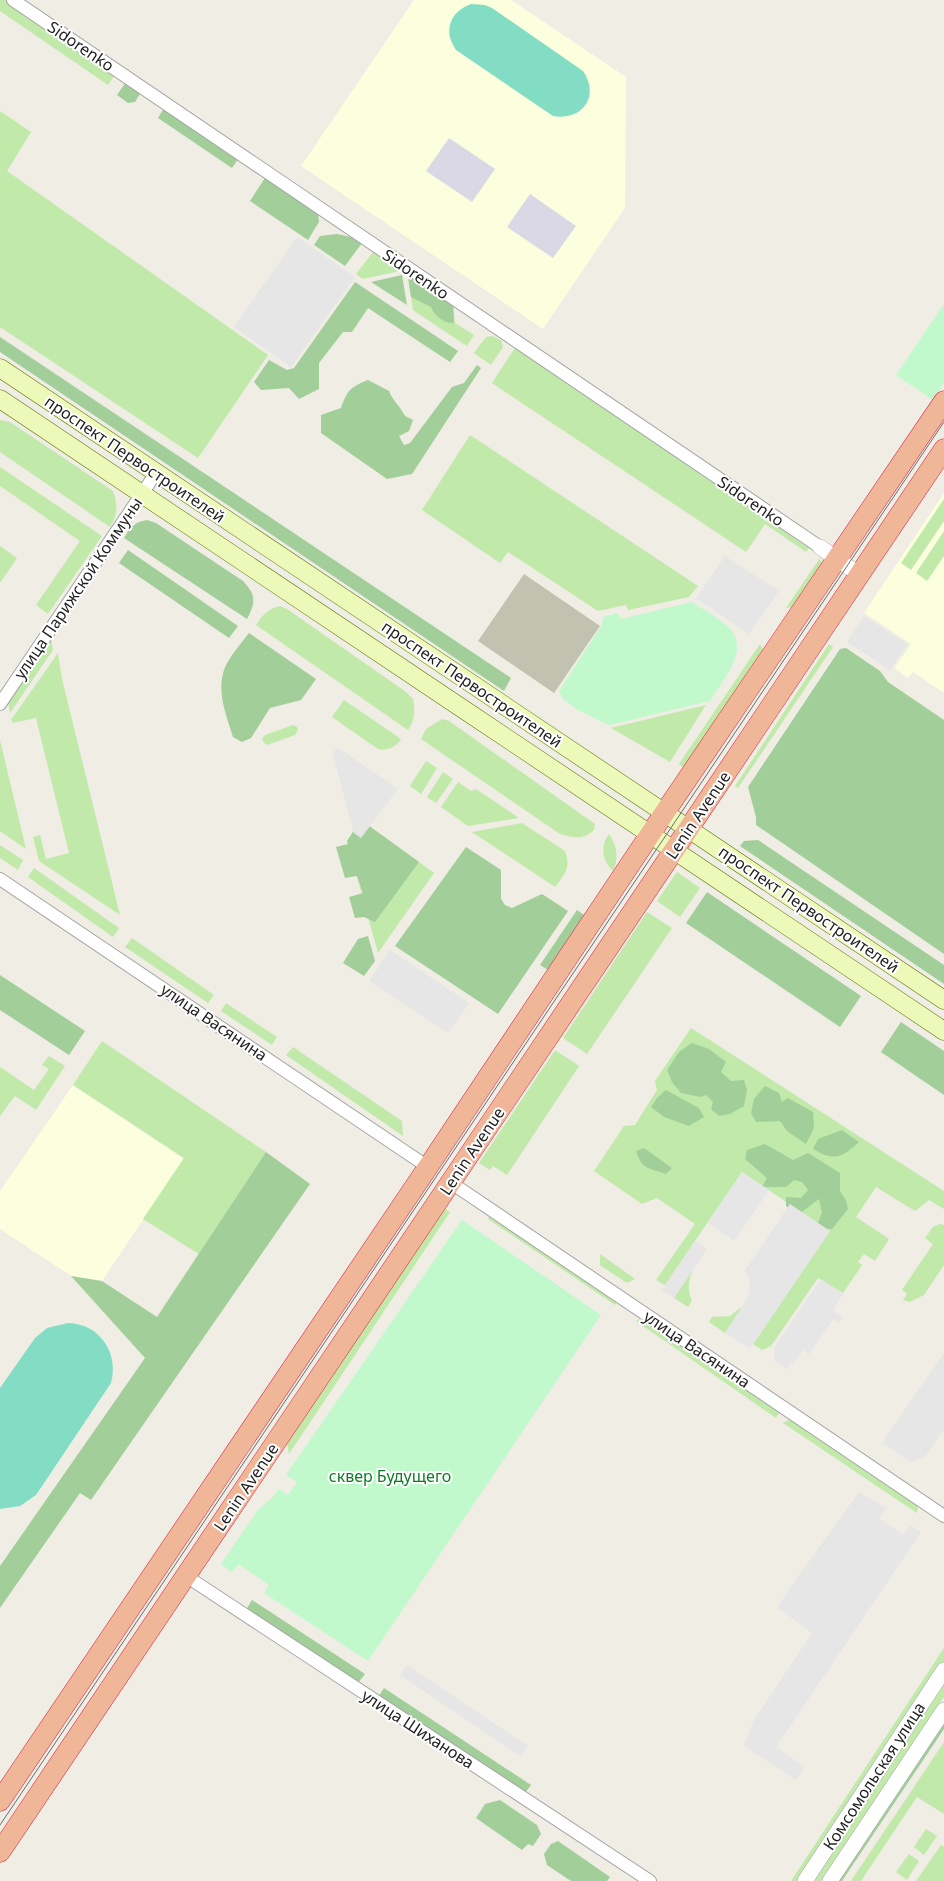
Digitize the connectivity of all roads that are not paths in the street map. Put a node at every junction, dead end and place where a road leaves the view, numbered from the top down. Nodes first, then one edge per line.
1 (13, 0) edge
2 (0, 368) edge
3 (0, 400) edge
4 (944, 400) edge
5 (944, 449) edge
6 (156, 473) junction
7 (141, 494) junction
8 (820, 548) joint
9 (837, 559) junction
10 (860, 575) junction
11 (458, 675) junction
12 (443, 696) junction
13 (0, 704) edge
14 (665, 812) junction
15 (689, 828) junction
16 (651, 834) junction
17 (675, 849) junction
18 (0, 879) edge
19 (908, 976) junction
20 (894, 997) junction
21 (944, 1000) edge
22 (944, 1031) edge
23 (428, 1167) junction
24 (450, 1182) junction
25 (296, 1364) junction
26 (318, 1379) junction
27 (944, 1516) edge
28 (186, 1576) junction
29 (944, 1670) edge
30 (944, 1710) edge
31 (0, 1802) edge
32 (0, 1852) edge
33 (650, 1881) edge
34 (805, 1881) edge
35 (830, 1881) edge

1 - 8 street, Sidorenko
2 - 6 main road, проспект Первостроителей
3 - 7 main road, проспект Первостроителей
4 - 9 highway, Lenin Avenue
5 - 10 highway, Lenin Avenue
6 - 7 street, улица Парижской Коммуны
6 - 11 main road, проспект Первостроителей
7 - 12 main road, проспект Первостроителей
7 - 13 street, улица Парижской Коммуны
8 - 9 street
9 - 10 street
9 - 14 highway, Lenin Avenue
10 - 15 highway, Lenin Avenue
11 - 12 main road
11 - 14 main road, проспект Первостроителей
12 - 16 main road, проспект Первостроителей
14 - 15 main road, проспект Первостроителей
14 - 16 highway, Lenin Avenue
15 - 17 highway, Lenin Avenue
15 - 19 main road, проспект Первостроителей
16 - 17 main road, проспект Первостроителей
16 - 23 highway, Lenin Avenue
17 - 20 main road, проспект Первостроителей
17 - 24 highway, Lenin Avenue
18 - 23 street, улица Васянина
19 - 20 main road
19 - 21 main road, проспект Первостроителей
20 - 22 main road, проспект Первостроителей
23 - 24 highway
23 - 25 highway, Lenin Avenue
24 - 26 highway, Lenin Avenue
24 - 27 street, улица Васянина
25 - 26 highway
25 - 31 highway, Lenin Avenue
26 - 28 highway, Lenin Avenue
28 - 32 highway, Lenin Avenue
28 - 33 street, улица Шиханова
29 - 34 street, Комсомольская улица
30 - 35 street, Комсомольская улица

